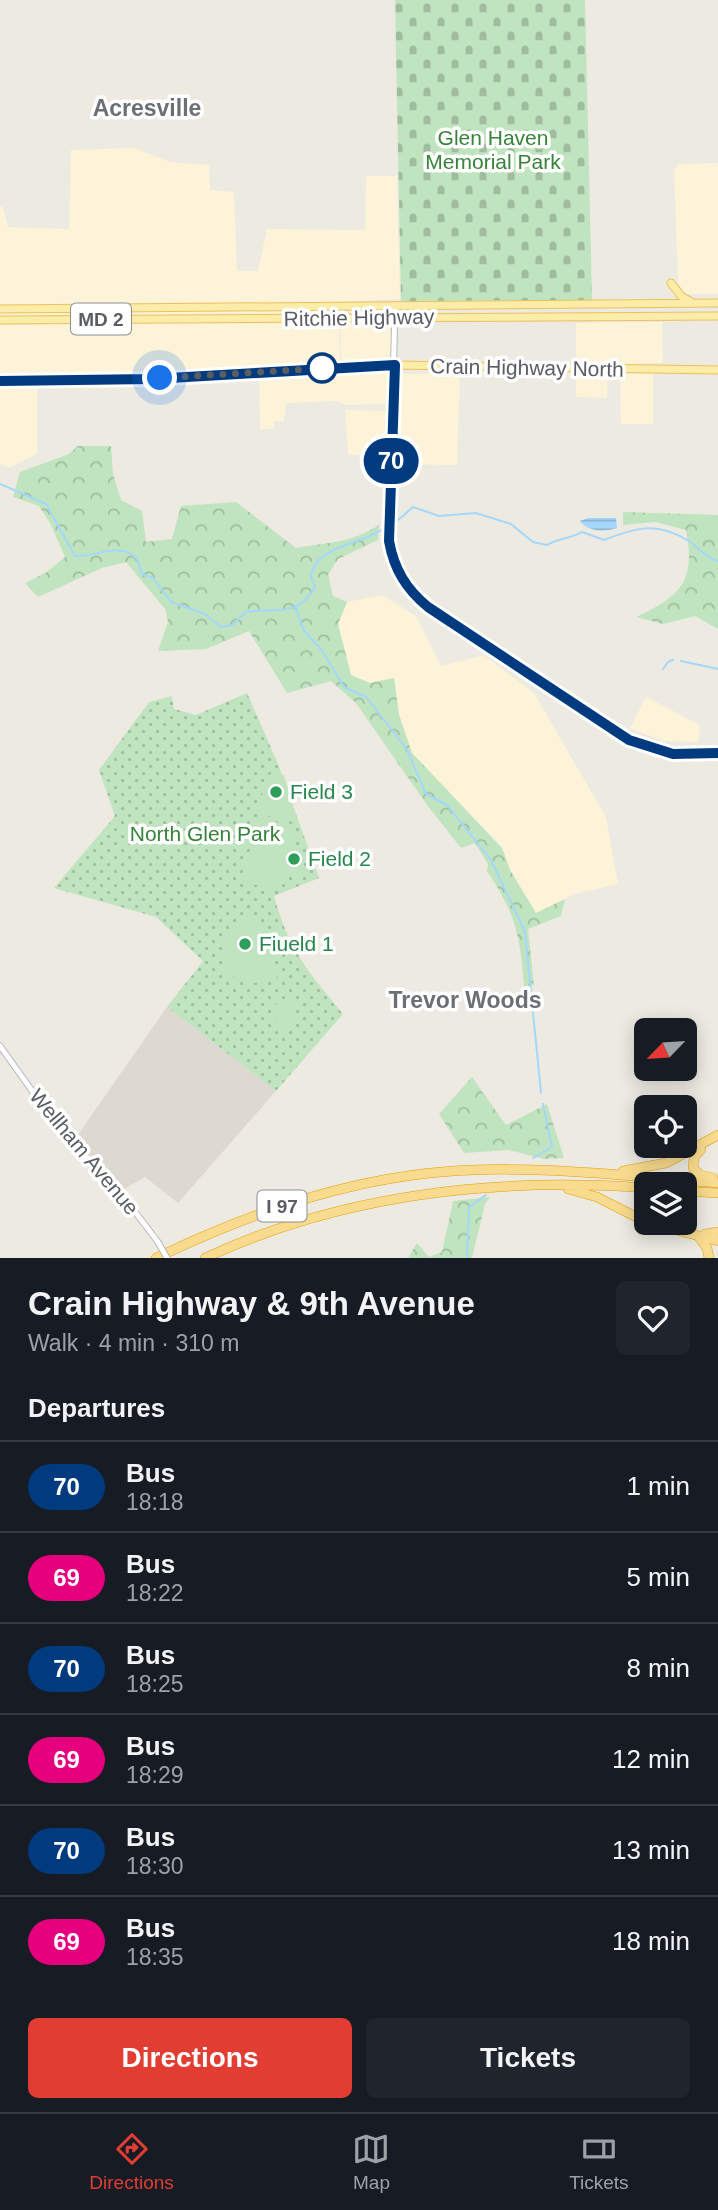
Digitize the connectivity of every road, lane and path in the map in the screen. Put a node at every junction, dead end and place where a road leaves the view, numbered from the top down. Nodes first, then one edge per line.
1 (671, 283) dead end
2 (694, 303) junction
3 (718, 303) edge
4 (395, 306) junction
5 (0, 309) edge
6 (718, 316) edge
7 (396, 318) junction
8 (0, 320) edge
9 (395, 365) junction
10 (718, 370) edge
11 (0, 381) edge
12 (718, 753) edge
13 (0, 1046) edge
14 (718, 1137) edge
15 (569, 1173) junction
16 (718, 1180) edge
17 (521, 1185) junction
18 (634, 1188) edge
19 (697, 1193) edge
20 (718, 1194) edge
21 (634, 1215) edge
22 (697, 1234) edge
23 (697, 1234) edge
24 (701, 1235) junction
25 (718, 1237) edge
26 (156, 1258) edge
27 (167, 1258) edge
28 (205, 1258) edge
29 (709, 1258) edge

1 - 2 main road
2 - 3 main road, Ritchie Highway / MD 2
2 - 4 main road, Ritchie Highway / MD 2
4 - 5 main road, Ritchie Highway / MD 2
4 - 7 street
6 - 7 main road, Ritchie Highway / MD 2
7 - 8 main road, Ritchie Highway / MD 2
7 - 9 street
9 - 10 main road, Crain Highway North
9 - 11 main road, Crain Highway North
9 - 12 street
13 - 27 street, Wellham Avenue, bridge
14 - 15 highway
14 - 16 highway
15 - 16 highway, I 97
15 - 26 highway, I 97
17 - 18 highway, I 97
17 - 21 highway
17 - 28 highway, I 97
19 - 20 highway
22 - 24 highway
23 - 24 highway
24 - 25 highway
24 - 29 highway

